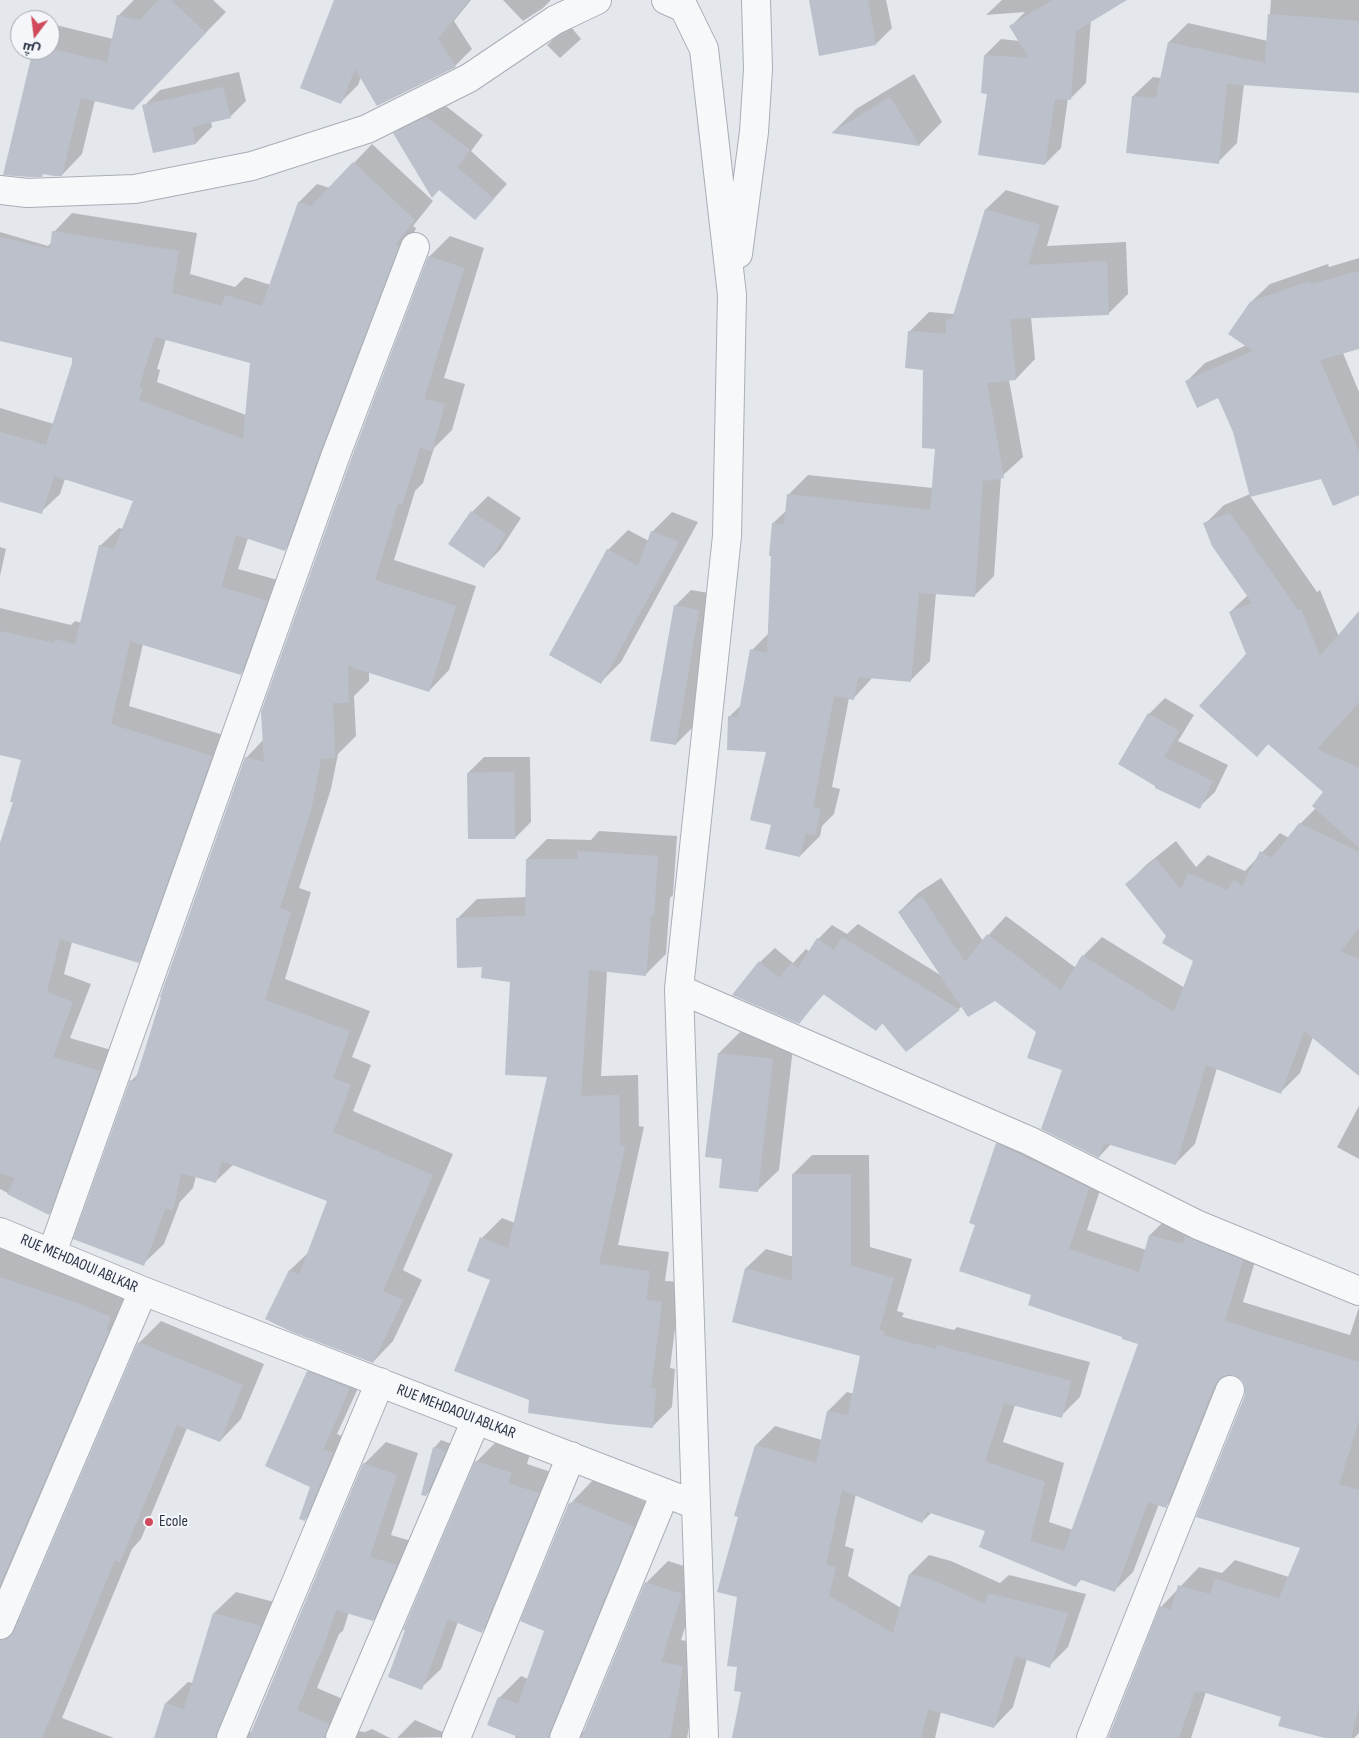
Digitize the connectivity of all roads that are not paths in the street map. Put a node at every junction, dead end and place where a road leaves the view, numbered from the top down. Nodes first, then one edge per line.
1 (597, 0) edge
2 (666, 0) edge
3 (756, 0) edge
4 (0, 190) edge
5 (415, 247) dead end
6 (732, 295) junction
7 (679, 989) junction
8 (0, 1232) edge
9 (52, 1253) junction
10 (143, 1291) junction
11 (1359, 1291) edge
12 (380, 1382) junction
13 (1230, 1390) dead end
14 (476, 1420) junction
15 (571, 1456) junction
16 (665, 1493) junction
17 (696, 1505) junction
18 (0, 1625) edge
19 (231, 1738) edge
20 (340, 1738) edge
21 (456, 1738) edge
22 (564, 1738) edge
23 (704, 1738) edge
24 (1091, 1738) edge

1 - 4 street
2 - 6 street
3 - 6 street
5 - 9 street
6 - 7 street
7 - 11 street
7 - 17 street
8 - 9 street, RUE MEHDAOUI ABLKAR
9 - 10 street, RUE MEHDAOUI ABLKAR
10 - 12 street, RUE MEHDAOUI ABLKAR
10 - 18 street
12 - 14 street, RUE MEHDAOUI ABLKAR
12 - 19 street
13 - 24 street
14 - 15 street, RUE MEHDAOUI ABLKAR
14 - 20 street
15 - 16 street, RUE MEHDAOUI ABLKAR
15 - 21 street
16 - 17 street, RUE MEHDAOUI ABLKAR
16 - 22 street
17 - 23 street

